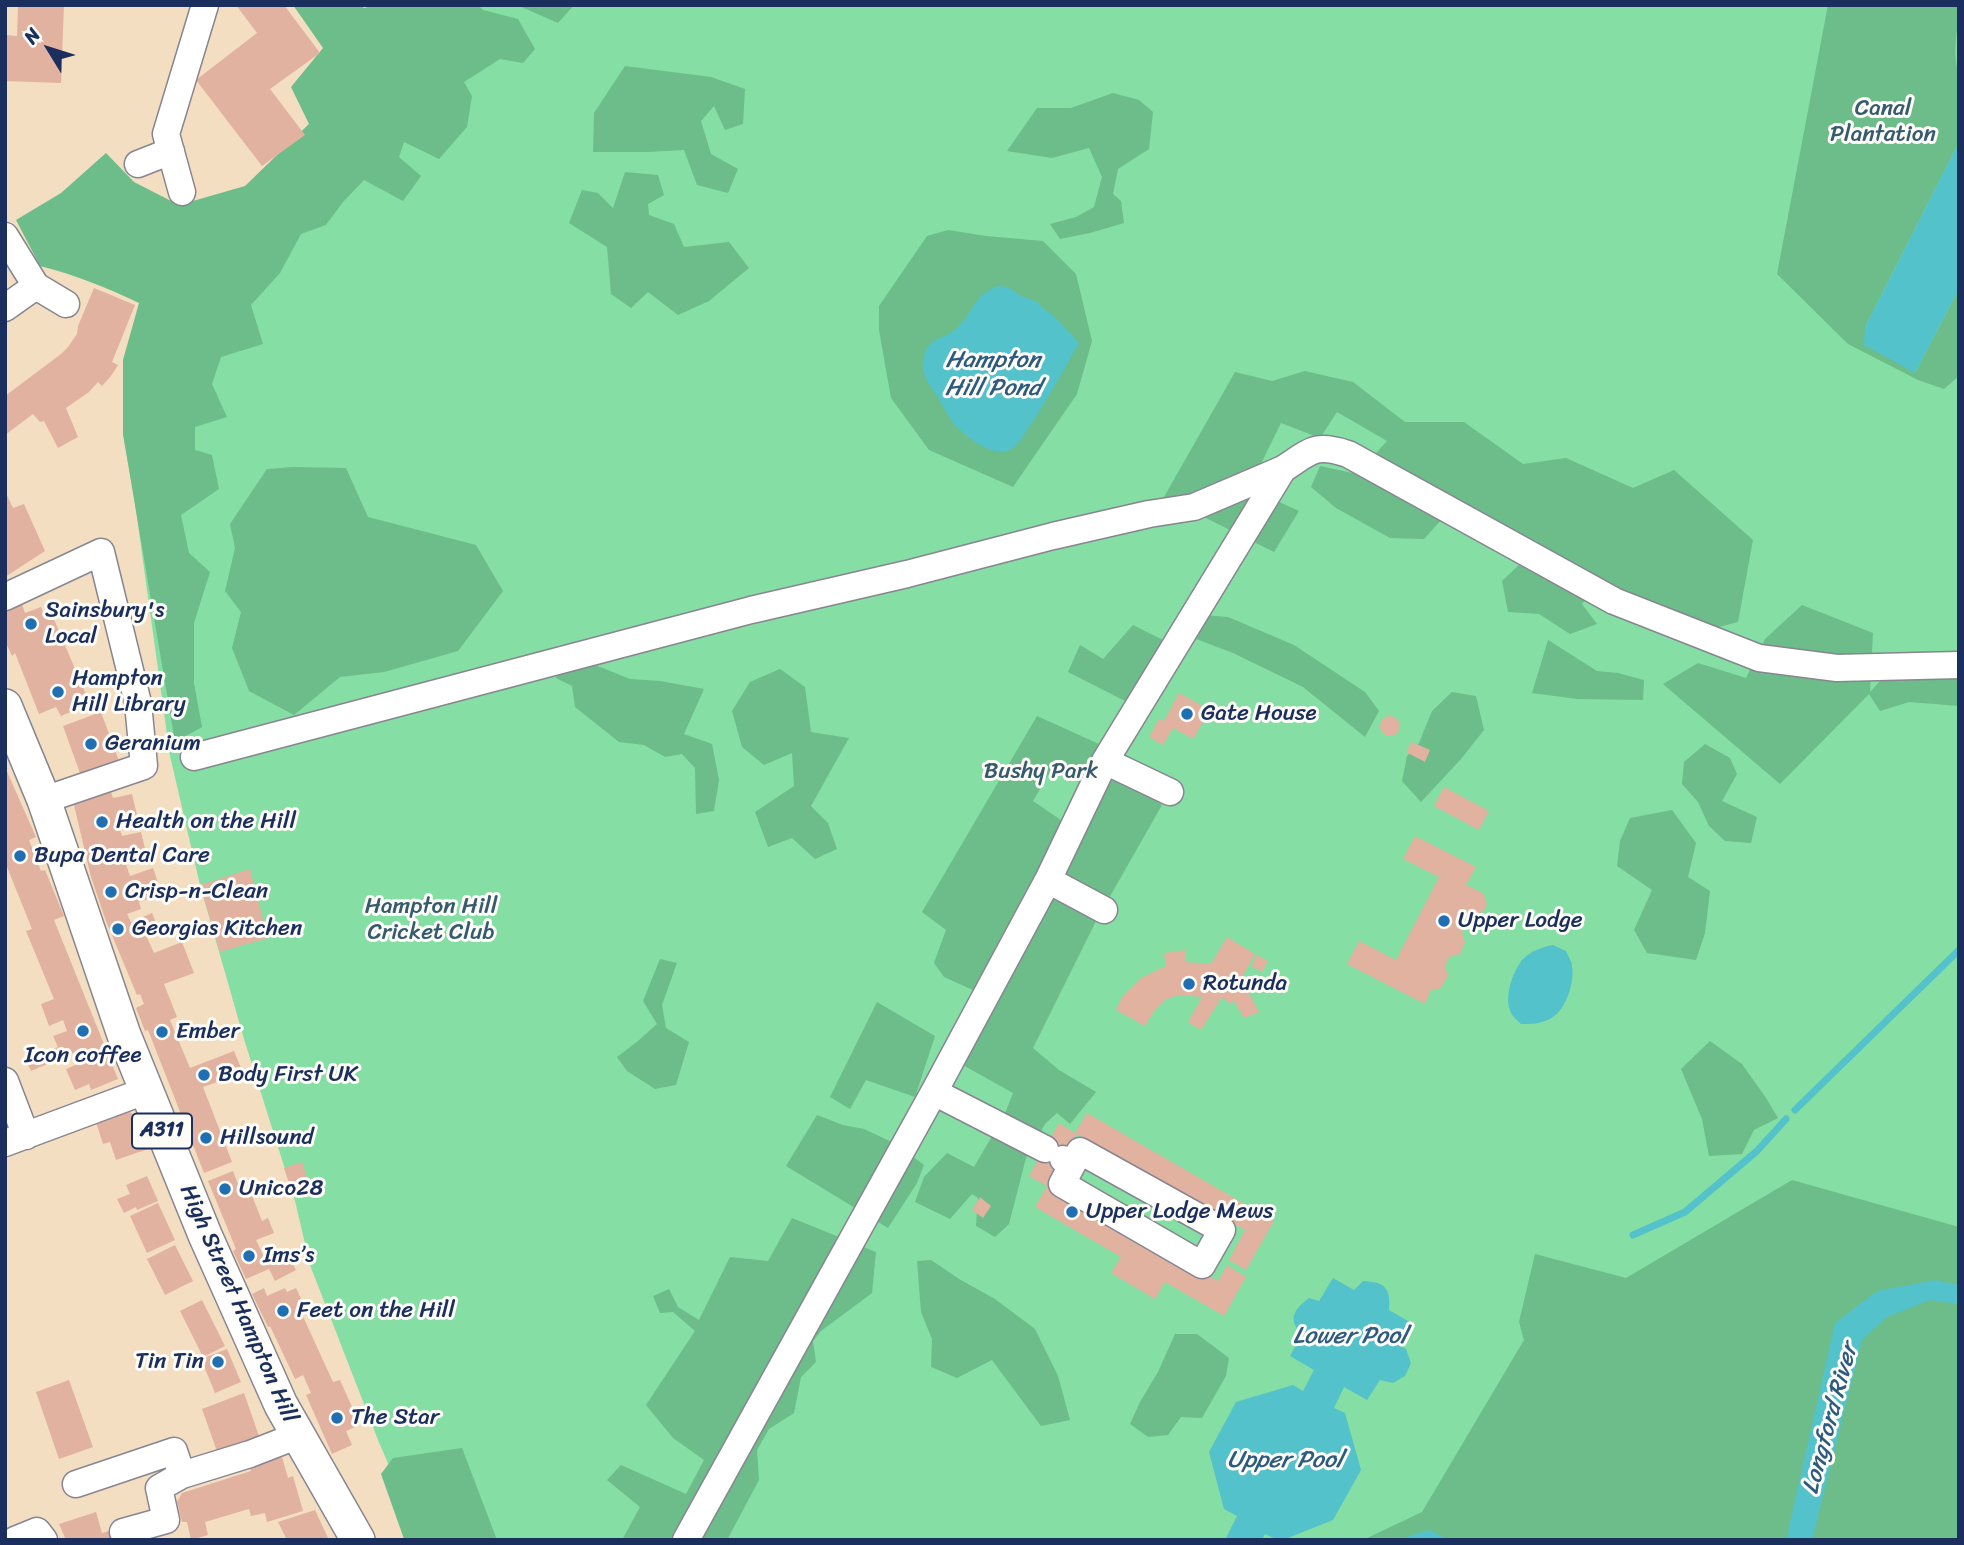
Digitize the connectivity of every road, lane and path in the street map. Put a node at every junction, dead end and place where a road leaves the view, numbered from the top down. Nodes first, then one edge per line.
1 (205, 5) edge
2 (171, 151) junction
3 (138, 164) dead end
4 (182, 192) dead end
5 (5, 236) edge
6 (36, 286) junction
7 (66, 304) dead end
8 (5, 308) edge
9 (1283, 469) junction
10 (5, 597) edge
11 (1959, 665) edge
12 (5, 706) edge
13 (194, 757) dead end
14 (1105, 761) junction
15 (1170, 792) dead end
16 (44, 800) junction
17 (1048, 880) junction
18 (1104, 910) dead end
19 (5, 1081) edge
20 (145, 1091) junction
21 (934, 1092) junction
22 (16, 1139) edge
23 (1060, 1158) junction
24 (299, 1436) junction
25 (182, 1475) junction
26 (76, 1484) dead end
27 (123, 1532) dead end
28 (15, 1540) edge
29 (44, 1540) edge
30 (358, 1540) edge
31 (686, 1540) edge

1 - 2 street
2 - 3 street
2 - 4 street
5 - 6 street
6 - 7 street
6 - 8 street
9 - 11 street
9 - 13 street
9 - 14 street
10 - 16 street
12 - 16 main road, High Street Hampton Hill / A311
14 - 15 street
14 - 17 street
16 - 20 main road, High Street Hampton Hill / A311
17 - 18 street
17 - 21 street
19 - 22 street
20 - 22 street
20 - 24 main road, High Street Hampton Hill / A311
21 - 23 street
21 - 31 street
23 - 23 street
24 - 25 street
24 - 30 main road, High Street Hampton Hill / A311
25 - 26 street
25 - 27 street
28 - 29 street

